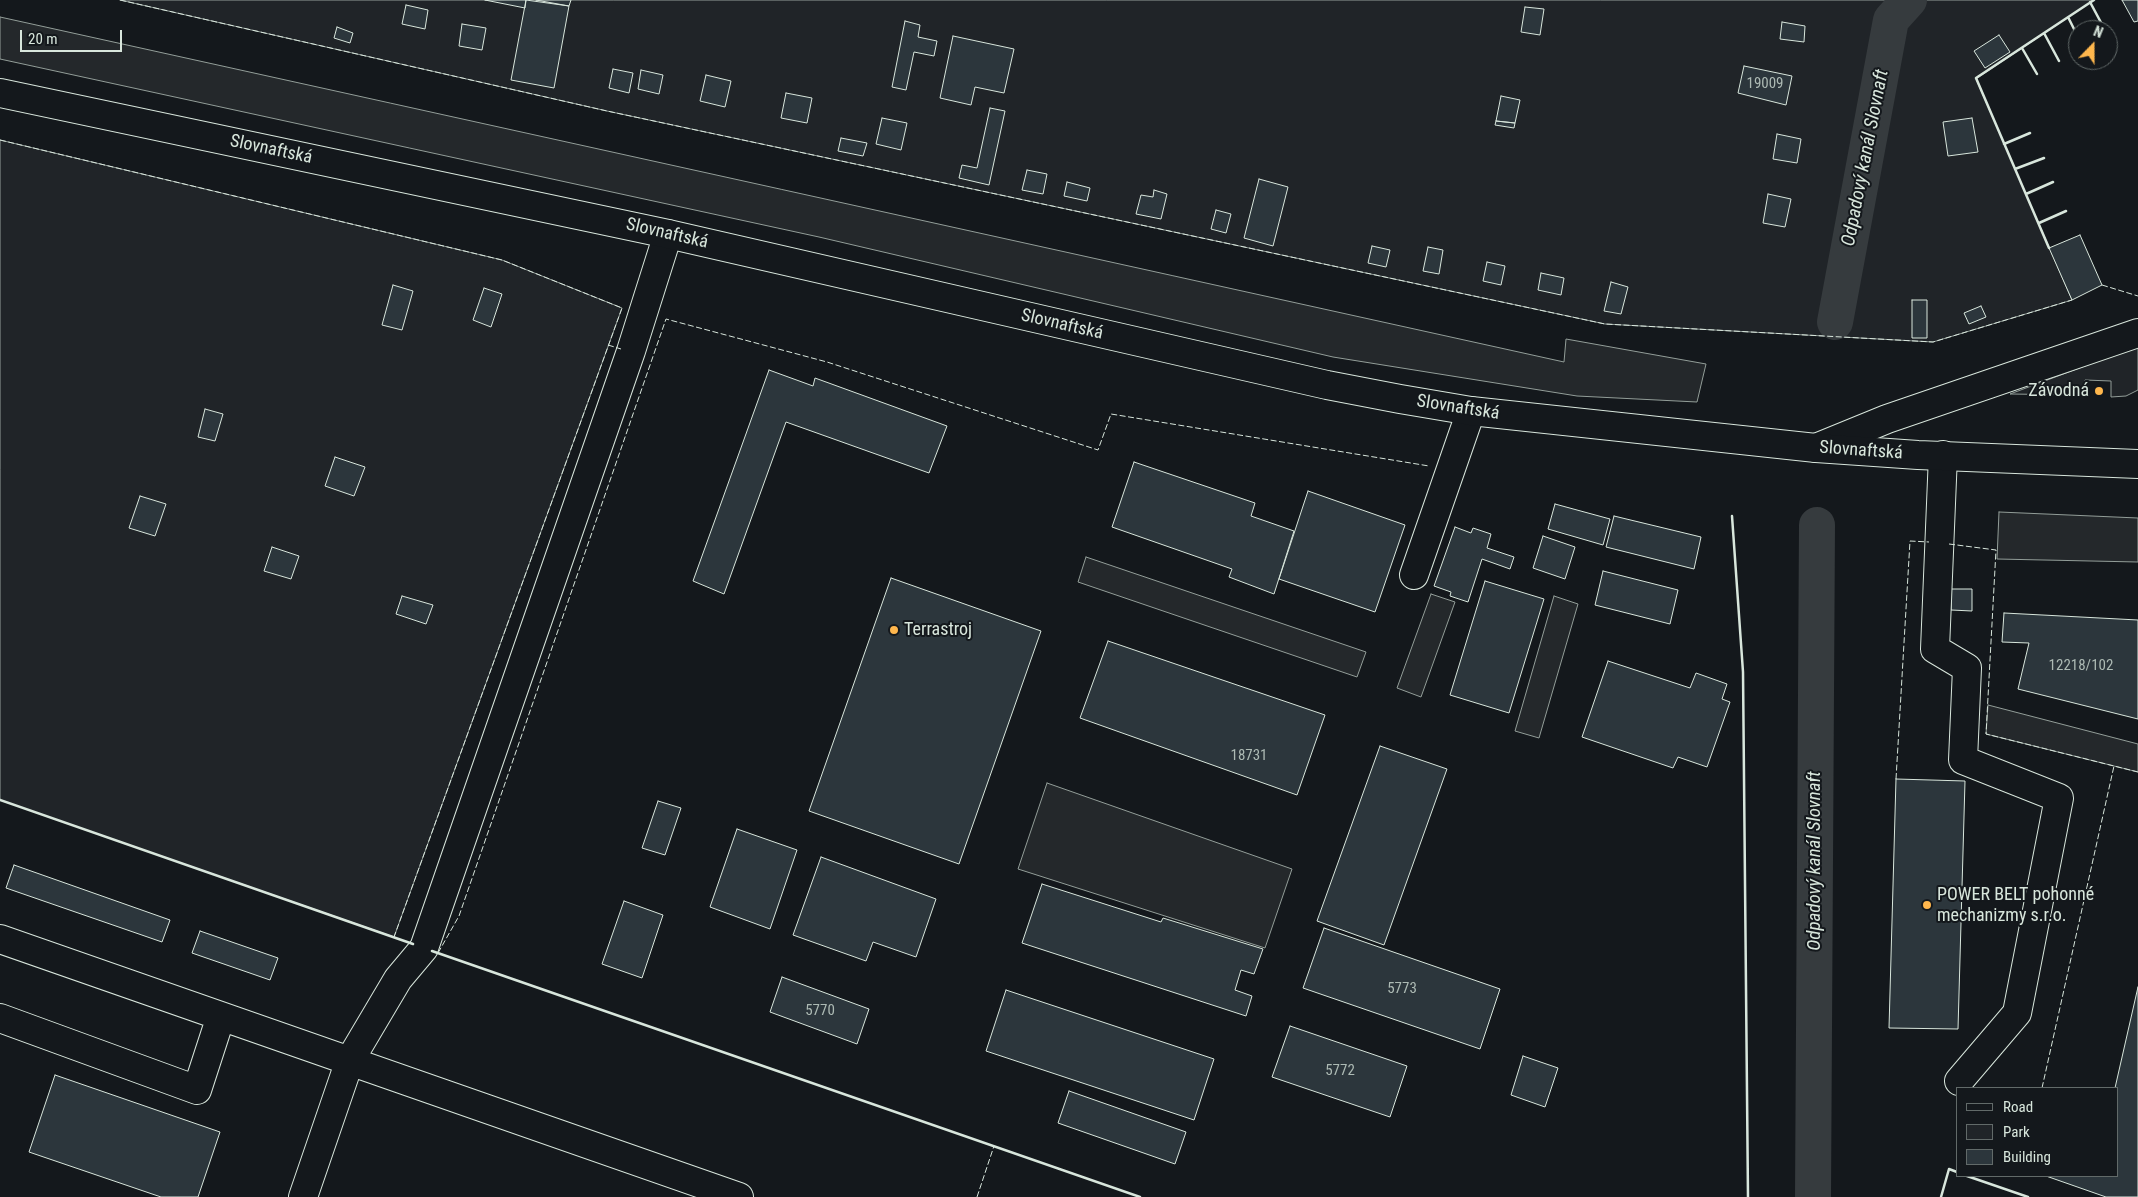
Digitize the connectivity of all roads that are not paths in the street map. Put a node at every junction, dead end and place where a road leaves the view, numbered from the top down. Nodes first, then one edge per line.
1 (0, 93) edge
2 (668, 234) junction
3 (2138, 333) edge
4 (1471, 411) junction
5 (1816, 448) junction
6 (1943, 456) junction
7 (2138, 464) edge
8 (1414, 575) dead end
9 (0, 939) edge
10 (221, 1016) junction
11 (0, 1018) edge
12 (350, 1060) junction
13 (1959, 1081) dead end
14 (303, 1197) edge
15 (739, 1197) edge

1 - 2 main road, Slovnaftská
2 - 4 main road, Slovnaftská
2 - 12 main road
3 - 5 main road
4 - 5 main road, Slovnaftská
4 - 8 main road
5 - 6 main road, Slovnaftská
6 - 7 main road, Slovnaftská
6 - 13 main road
9 - 10 main road
10 - 11 main road
10 - 12 main road
12 - 14 main road
12 - 15 main road

